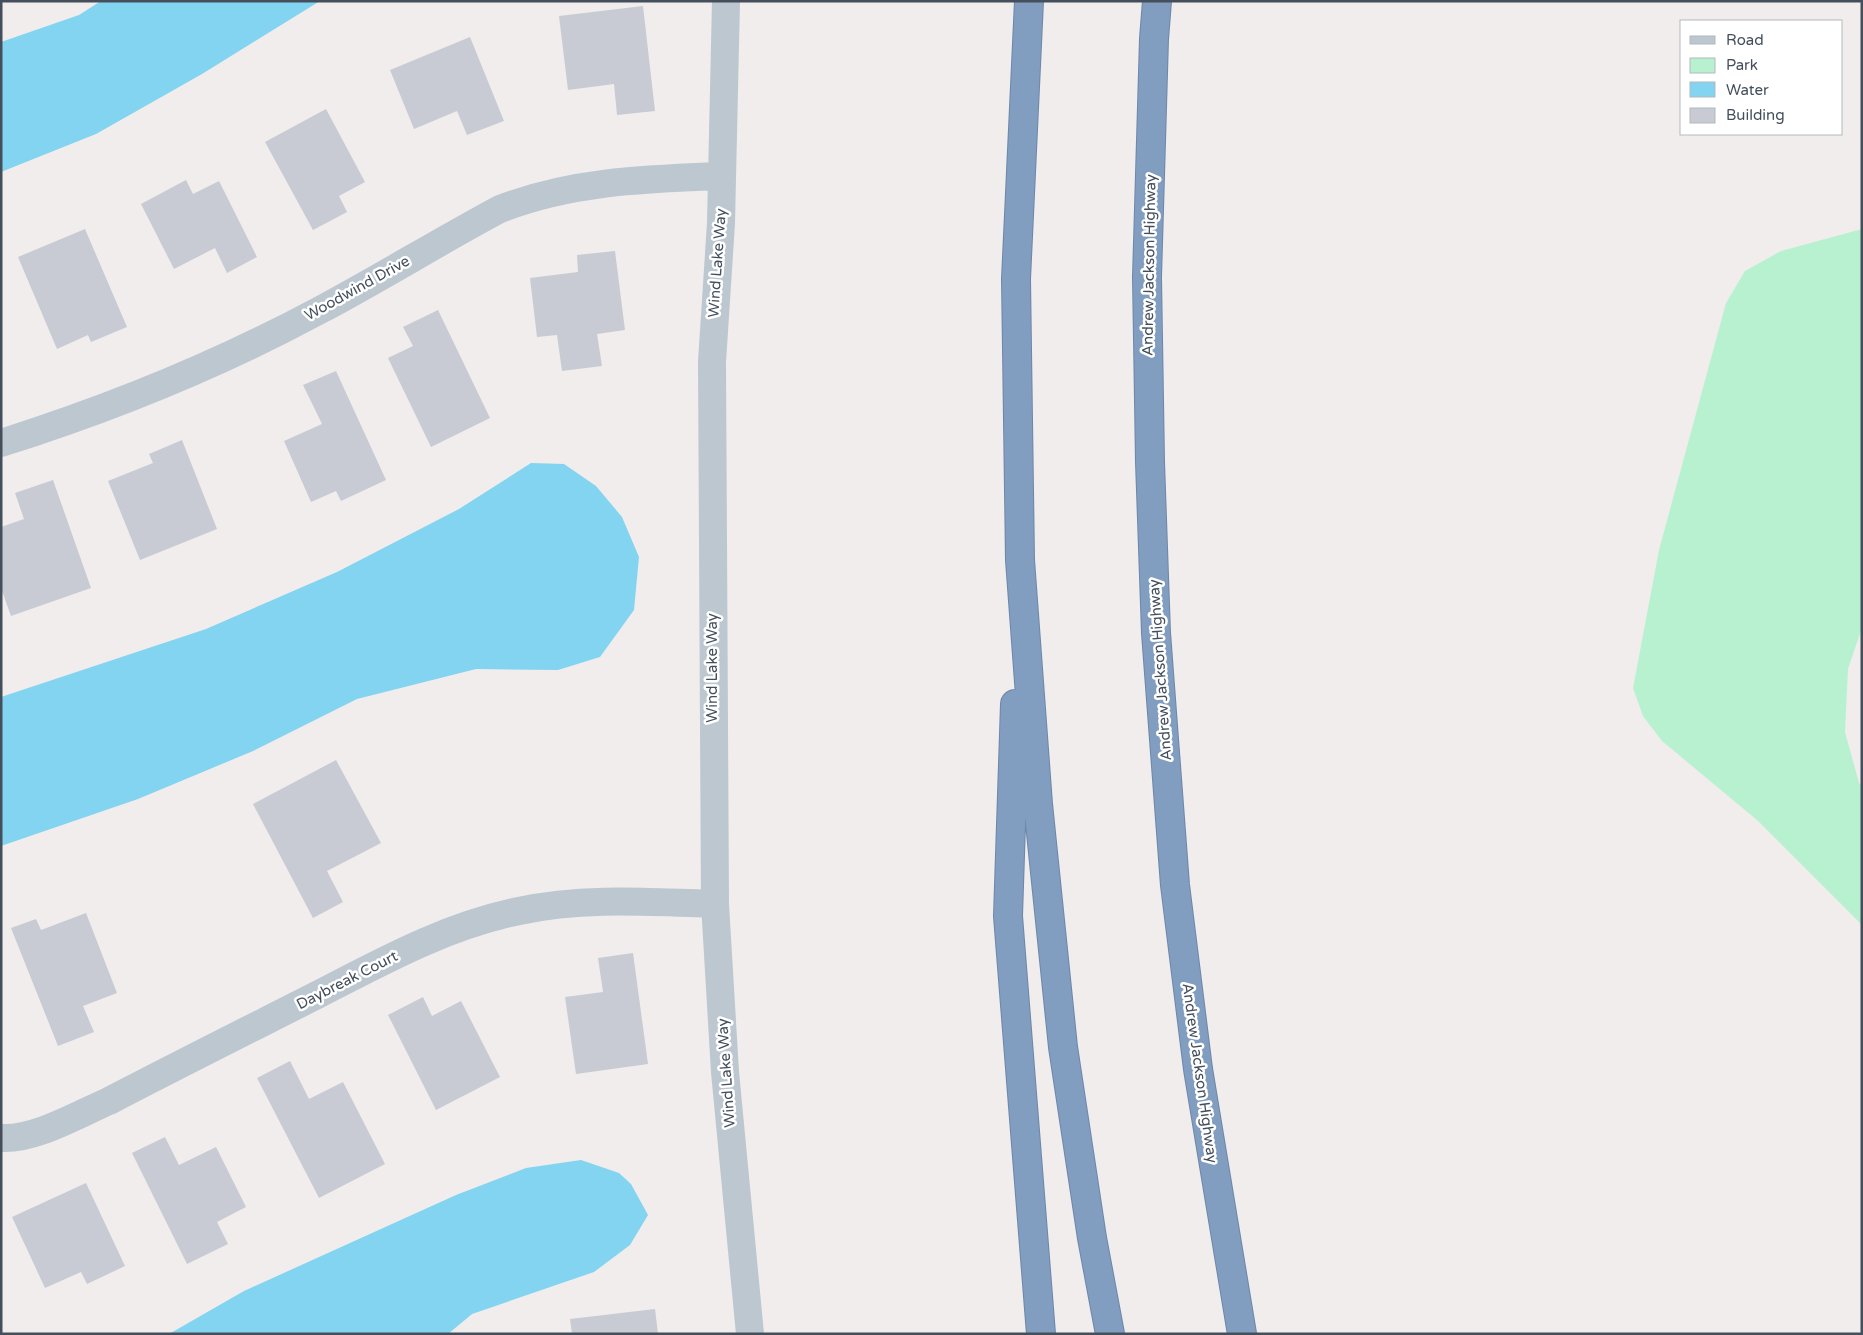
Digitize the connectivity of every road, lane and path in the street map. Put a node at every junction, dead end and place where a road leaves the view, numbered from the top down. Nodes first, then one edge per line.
1 (726, 1) edge
2 (1029, 1) edge
3 (1157, 1) edge
4 (721, 176) junction
5 (1, 443) edge
6 (1020, 560) junction
7 (715, 904) junction
8 (1, 1138) edge
9 (750, 1334) edge
10 (1041, 1334) edge
11 (1110, 1334) edge
12 (1242, 1334) edge

1 - 4 street, Wind Lake Way
2 - 6 highway
3 - 12 highway, Andrew Jackson Highway
4 - 5 street, Woodwind Drive
4 - 7 street, Wind Lake Way
6 - 10 highway
6 - 11 highway
7 - 8 street, Daybreak Court
7 - 9 street, Wind Lake Way

